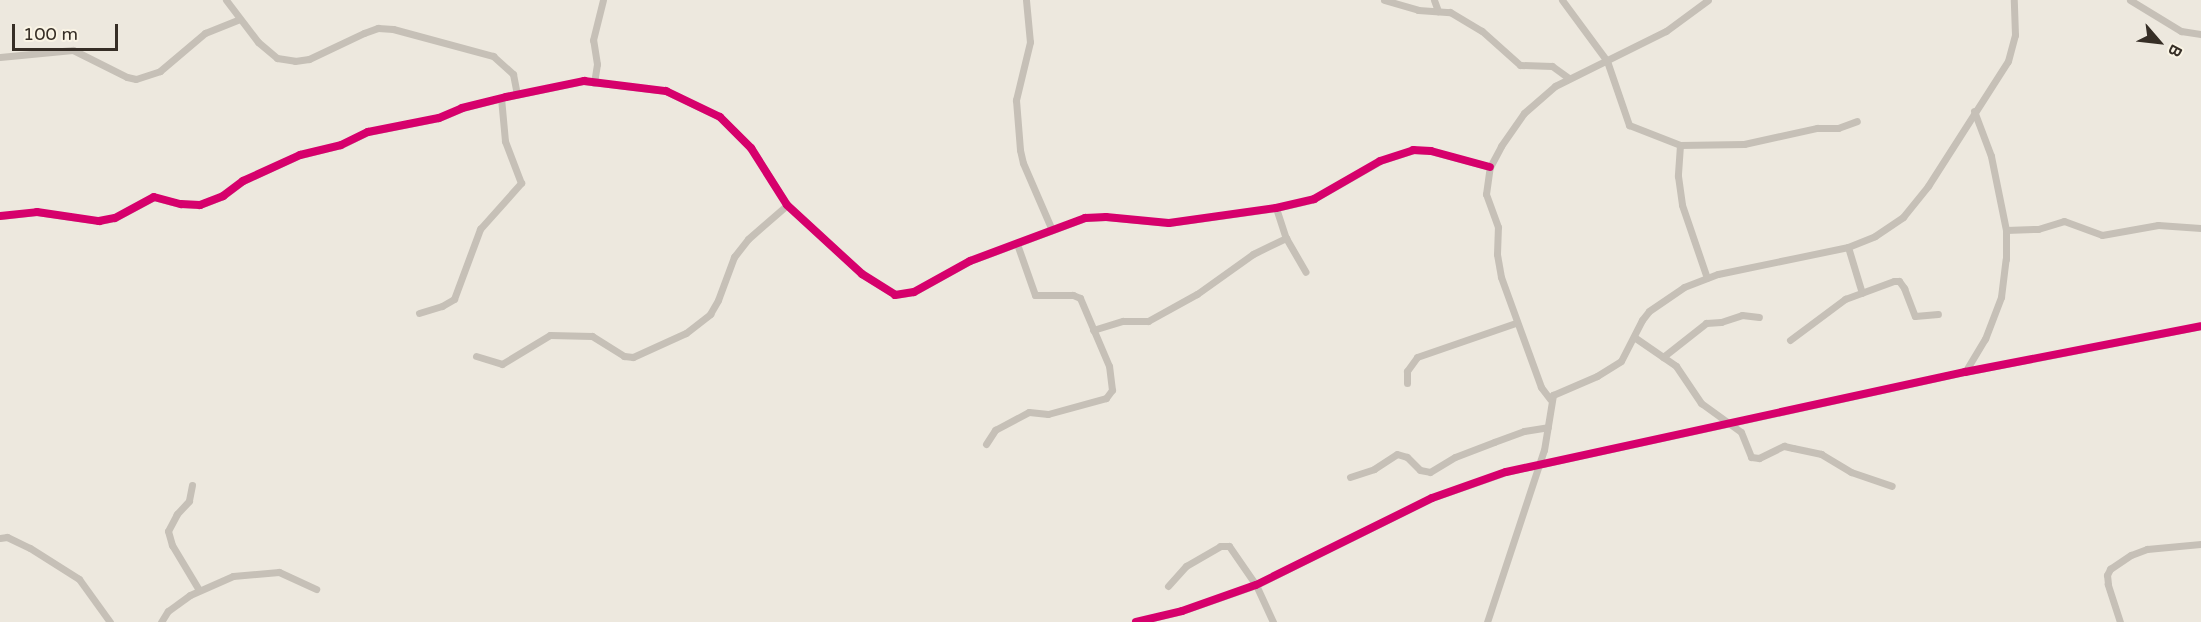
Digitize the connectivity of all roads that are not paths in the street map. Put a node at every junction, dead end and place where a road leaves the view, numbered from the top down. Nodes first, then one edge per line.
1 (226, 0) edge
2 (603, 0) edge
3 (1026, 0) edge
4 (1384, 0) edge
5 (1434, 0) edge
6 (1562, 0) edge
7 (1708, 0) edge
8 (2014, 0) edge
9 (2130, 0) edge
10 (1438, 11) junction
11 (239, 19) junction
12 (2201, 34) edge
13 (0, 57) edge
14 (1607, 61) junction
15 (1568, 78) junction
16 (594, 83) junction
17 (517, 95) junction
18 (501, 98) junction
19 (1974, 111) junction
20 (1857, 121) dead end
21 (1680, 145) junction
22 (1490, 167) junction
23 (787, 205) junction
24 (1276, 208) junction
25 (0, 216) edge
26 (2201, 228) edge
27 (1052, 230) junction
28 (2006, 230) junction
29 (1287, 238) junction
30 (1017, 244) junction
31 (1848, 247) junction
32 (1306, 272) dead end
33 (1707, 278) junction
34 (1862, 293) junction
35 (419, 313) dead end
36 (1938, 315) dead end
37 (1759, 317) dead end
38 (1516, 323) junction
39 (2201, 326) edge
40 (1093, 330) junction
41 (1634, 337) junction
42 (1790, 340) dead end
43 (476, 356) dead end
44 (1663, 357) junction
45 (1965, 372) junction
46 (1407, 383) dead end
47 (1550, 399) junction
48 (1729, 424) junction
49 (1548, 427) junction
50 (986, 444) dead end
51 (1540, 464) junction
52 (1350, 477) dead end
53 (192, 485) dead end
54 (1892, 486) dead end
55 (0, 538) edge
56 (2201, 544) edge
57 (1256, 585) junction
58 (1168, 586) dead end
59 (316, 589) dead end
60 (199, 590) junction
61 (110, 622) edge
62 (161, 622) edge
63 (1136, 622) edge
64 (1273, 622) edge
65 (1487, 622) edge
66 (2120, 622) edge

1 - 11 street
2 - 16 street
3 - 27 street
4 - 10 street
5 - 10 street
6 - 14 street
7 - 14 street
8 - 19 street
9 - 12 street
10 - 15 street
11 - 13 street
11 - 17 street
14 - 15 street
14 - 21 street
15 - 22 street
16 - 17 street
16 - 23 street
17 - 18 street
18 - 25 street
18 - 35 street
19 - 28 street
19 - 31 street
20 - 21 street
21 - 33 street
22 - 24 street
22 - 38 street
23 - 30 street
23 - 43 street
24 - 27 street
24 - 29 street
26 - 28 street
27 - 30 street
28 - 45 street
29 - 32 street
29 - 40 street
30 - 40 street
31 - 33 street
31 - 34 street
33 - 41 street
34 - 36 street
34 - 42 street
37 - 44 street
38 - 46 street
38 - 47 street
39 - 45 street
40 - 50 street
41 - 44 street
41 - 47 street
44 - 48 street
45 - 48 street
47 - 49 street
48 - 51 street
48 - 54 street
49 - 51 street
49 - 52 street
51 - 57 street
51 - 65 street
53 - 60 street
55 - 61 street
56 - 66 street
57 - 58 street
57 - 63 street
57 - 64 street
59 - 60 street
60 - 62 street

